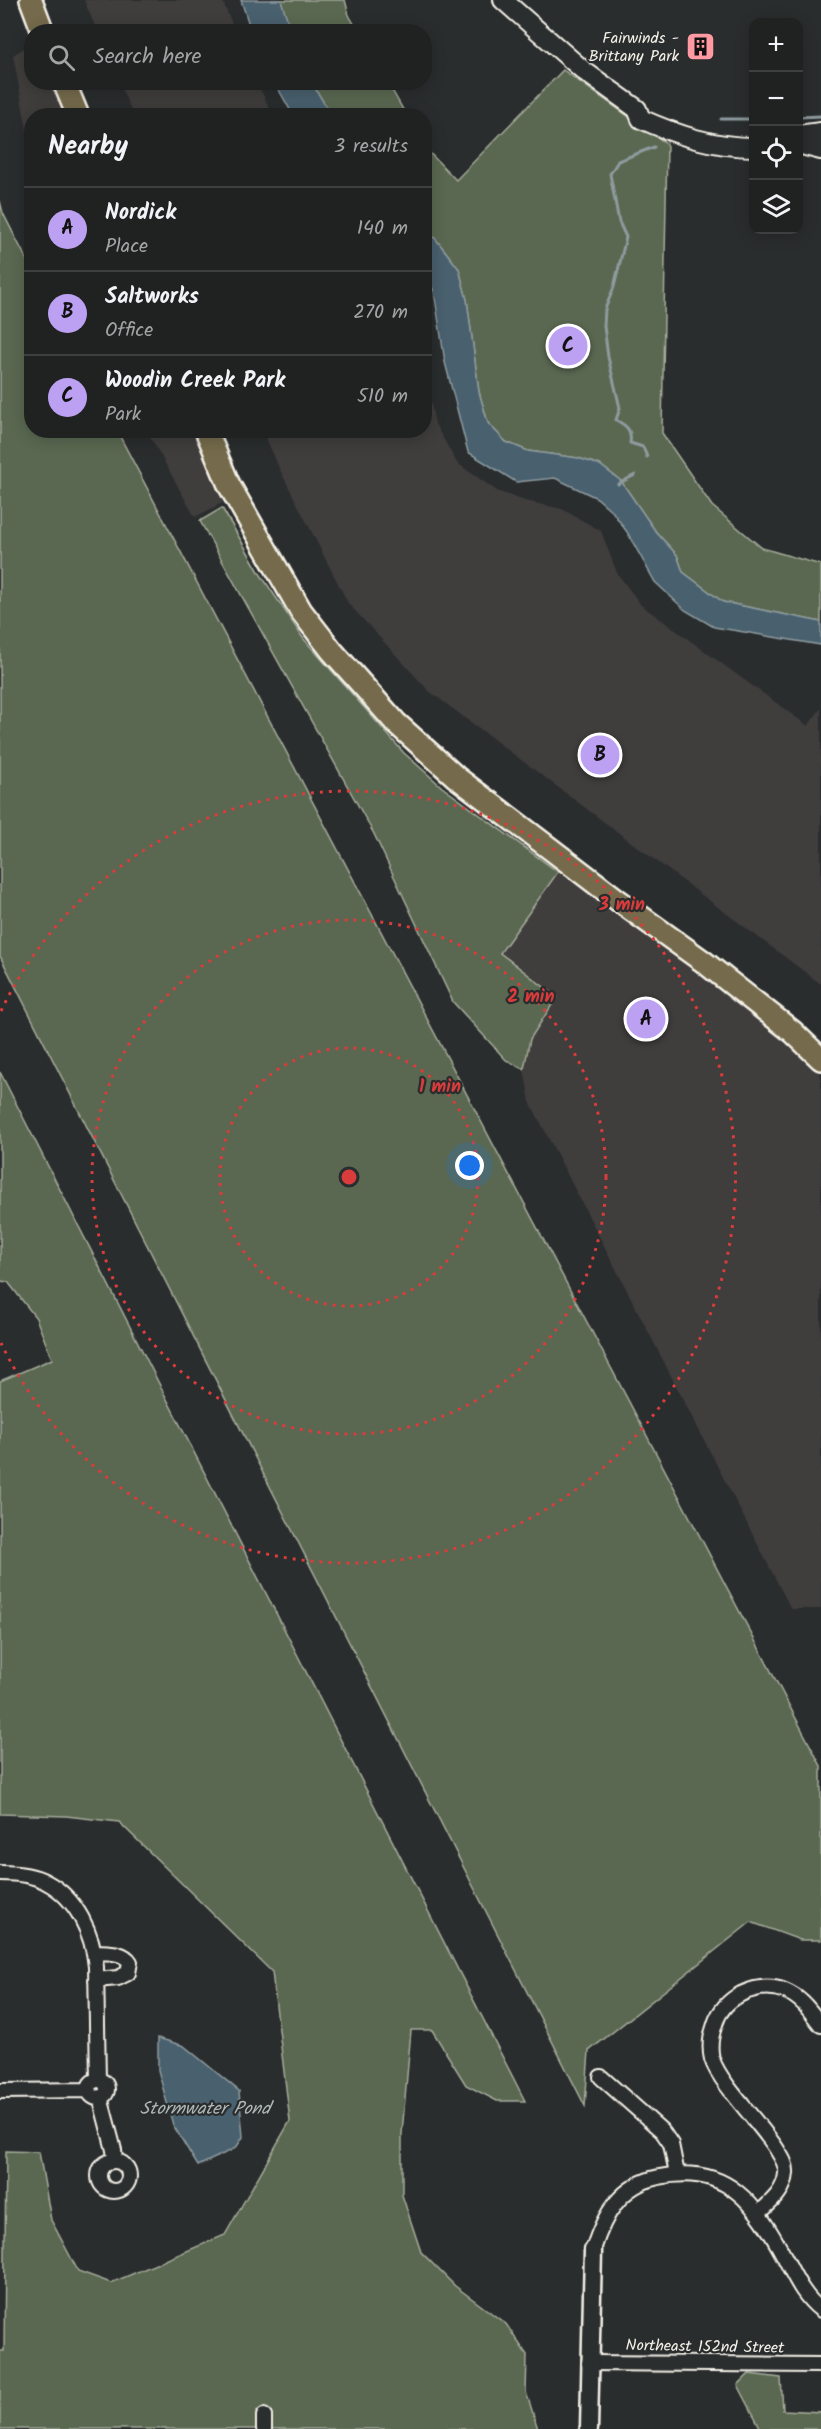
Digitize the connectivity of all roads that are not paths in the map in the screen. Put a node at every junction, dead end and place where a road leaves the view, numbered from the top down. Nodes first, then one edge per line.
1 (31, 0) edge
2 (503, 0) edge
3 (41, 24) edge
4 (67, 90) edge
5 (75, 108) edge
6 (637, 109) junction
7 (821, 132) edge
8 (803, 134) edge
9 (749, 136) edge
10 (803, 145) edge
11 (749, 147) edge
12 (821, 150) edge
13 (209, 438) edge
14 (821, 1059) edge
15 (0, 1873) edge
16 (94, 1952) junction
17 (96, 1980) junction
18 (821, 2025) edge
19 (601, 2077) dead end
20 (96, 2089) junction
21 (0, 2091) edge
22 (115, 2161) dead end
23 (677, 2174) junction
24 (759, 2213) junction
25 (593, 2250) joint
26 (821, 2310) edge
27 (589, 2362) junction
28 (821, 2365) edge
29 (589, 2429) edge

1 - 3 main road
2 - 6 main road
4 - 5 main road
6 - 9 main road
6 - 11 main road
7 - 8 main road
10 - 12 main road
13 - 14 main road
15 - 16 street
16 - 17 street
16 - 17 street
17 - 20 street
18 - 24 street
19 - 23 street
20 - 21 street
20 - 22 street
23 - 24 street
23 - 25 street
24 - 26 street
25 - 27 street
27 - 28 street, Northeast 152nd Street
27 - 29 street

